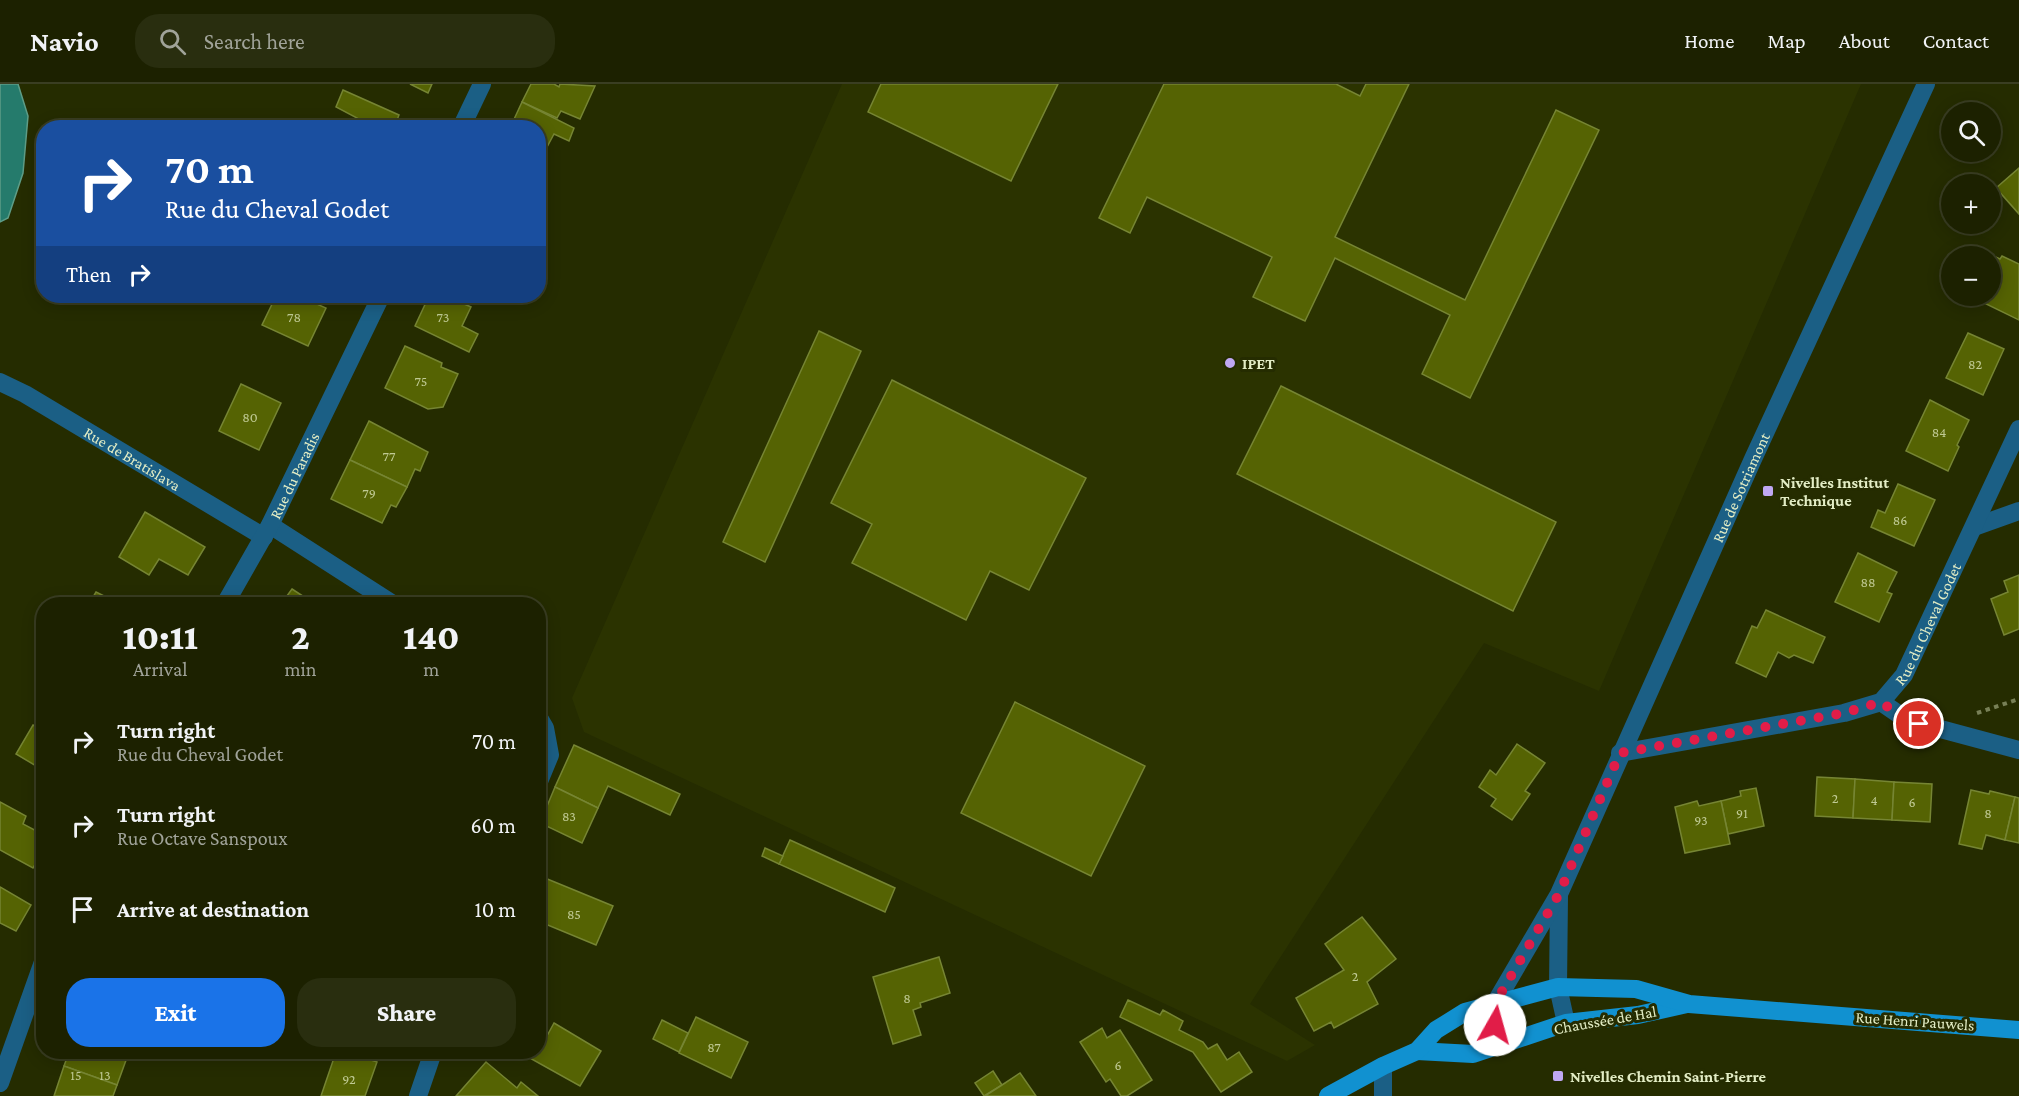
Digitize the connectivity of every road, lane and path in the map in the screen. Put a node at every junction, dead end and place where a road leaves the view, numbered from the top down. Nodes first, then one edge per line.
1 (482, 84) edge
2 (1926, 84) edge
3 (465, 120) edge
4 (378, 303) edge
5 (0, 371) edge
6 (0, 382) edge
7 (25, 394) junction
8 (2019, 429) edge
9 (2019, 512) edge
10 (1974, 527) junction
11 (267, 531) junction
12 (229, 597) edge
13 (381, 597) edge
14 (1881, 702) junction
15 (546, 735) edge
16 (2019, 750) edge
17 (1620, 753) junction
18 (546, 763) edge
19 (1559, 894) junction
20 (36, 982) edge
21 (1558, 987) junction
22 (1689, 1004) junction
23 (1494, 1005) junction
24 (1810, 1015) joint
25 (1566, 1023) junction
26 (2019, 1030) edge
27 (1496, 1046) junction
28 (1417, 1051) junction
29 (431, 1059) edge
30 (1383, 1066) junction
31 (0, 1083) edge
32 (418, 1096) edge
33 (1328, 1096) edge
34 (1383, 1096) edge

1 - 3 street
2 - 17 street, Rue de Sotriamont
4 - 11 street, Rue du Paradis
5 - 7 street
6 - 7 street, Rue de Bratislava
7 - 11 street, Rue de Bratislava
8 - 10 street, Rue du Cheval Godet
9 - 10 street
10 - 14 street, Rue du Cheval Godet
11 - 12 street
11 - 13 street, Rue du Paradis
14 - 16 street
14 - 17 street
15 - 18 street
17 - 19 street, Rue de Sotriamont
19 - 21 street, Rue de Sotriamont
19 - 23 street, Rue de Sotriamont
20 - 31 street
21 - 22 main road, Chaussée de Hal
21 - 23 main road, Chaussée de Hal
21 - 25 street, Rue de Sotriamont
22 - 24 main road, Chaussée de Hal
22 - 25 main road, Chaussée de Hal
23 - 27 street
23 - 28 main road, Chaussée de Hal
24 - 26 main road, Rue Henri Pauwels
25 - 27 main road, Chaussée de Hal
27 - 28 main road, Chaussée de Hal
28 - 30 main road, Chaussée de Hal
29 - 32 street
30 - 33 main road, Chaussée de Hal
30 - 34 street

